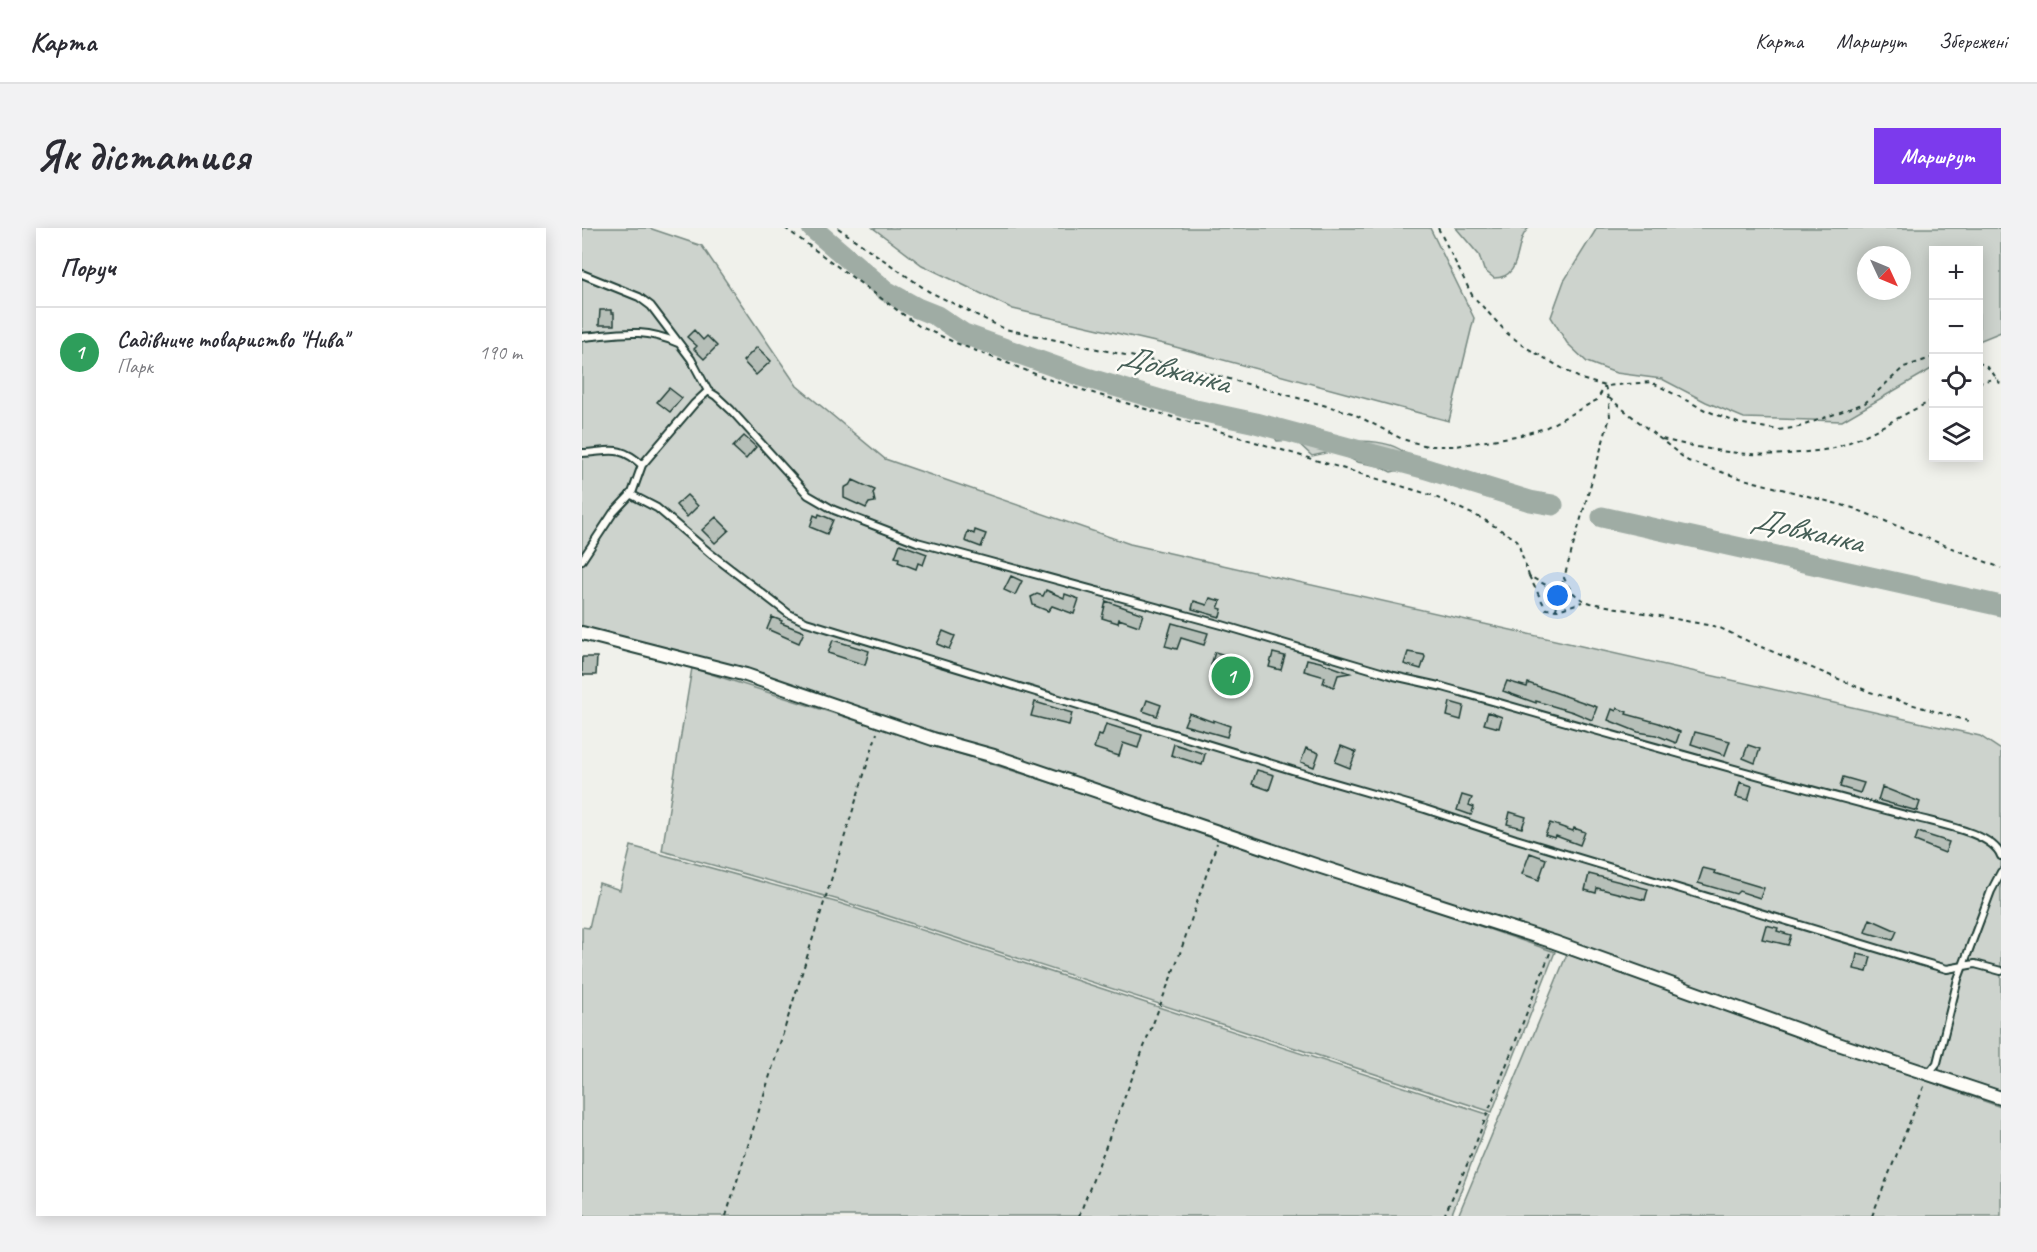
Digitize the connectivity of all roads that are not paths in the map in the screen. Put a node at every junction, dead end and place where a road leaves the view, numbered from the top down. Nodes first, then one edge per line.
1 (582, 274) edge
2 (582, 337) edge
3 (680, 343) junction
4 (708, 391) junction
5 (582, 453) edge
6 (642, 465) junction
7 (630, 494) junction
8 (582, 560) edge
9 (582, 633) edge
10 (2001, 856) edge
11 (2001, 872) edge
12 (1964, 965) junction
13 (2001, 972) edge
14 (1929, 1073) junction
15 (2001, 1098) edge

1 - 3 lane
2 - 3 lane
3 - 4 lane
4 - 6 lane
4 - 10 lane
5 - 6 lane
6 - 7 lane
7 - 8 lane
7 - 12 lane
9 - 14 street
11 - 12 lane
12 - 13 lane
12 - 14 lane
14 - 15 street

